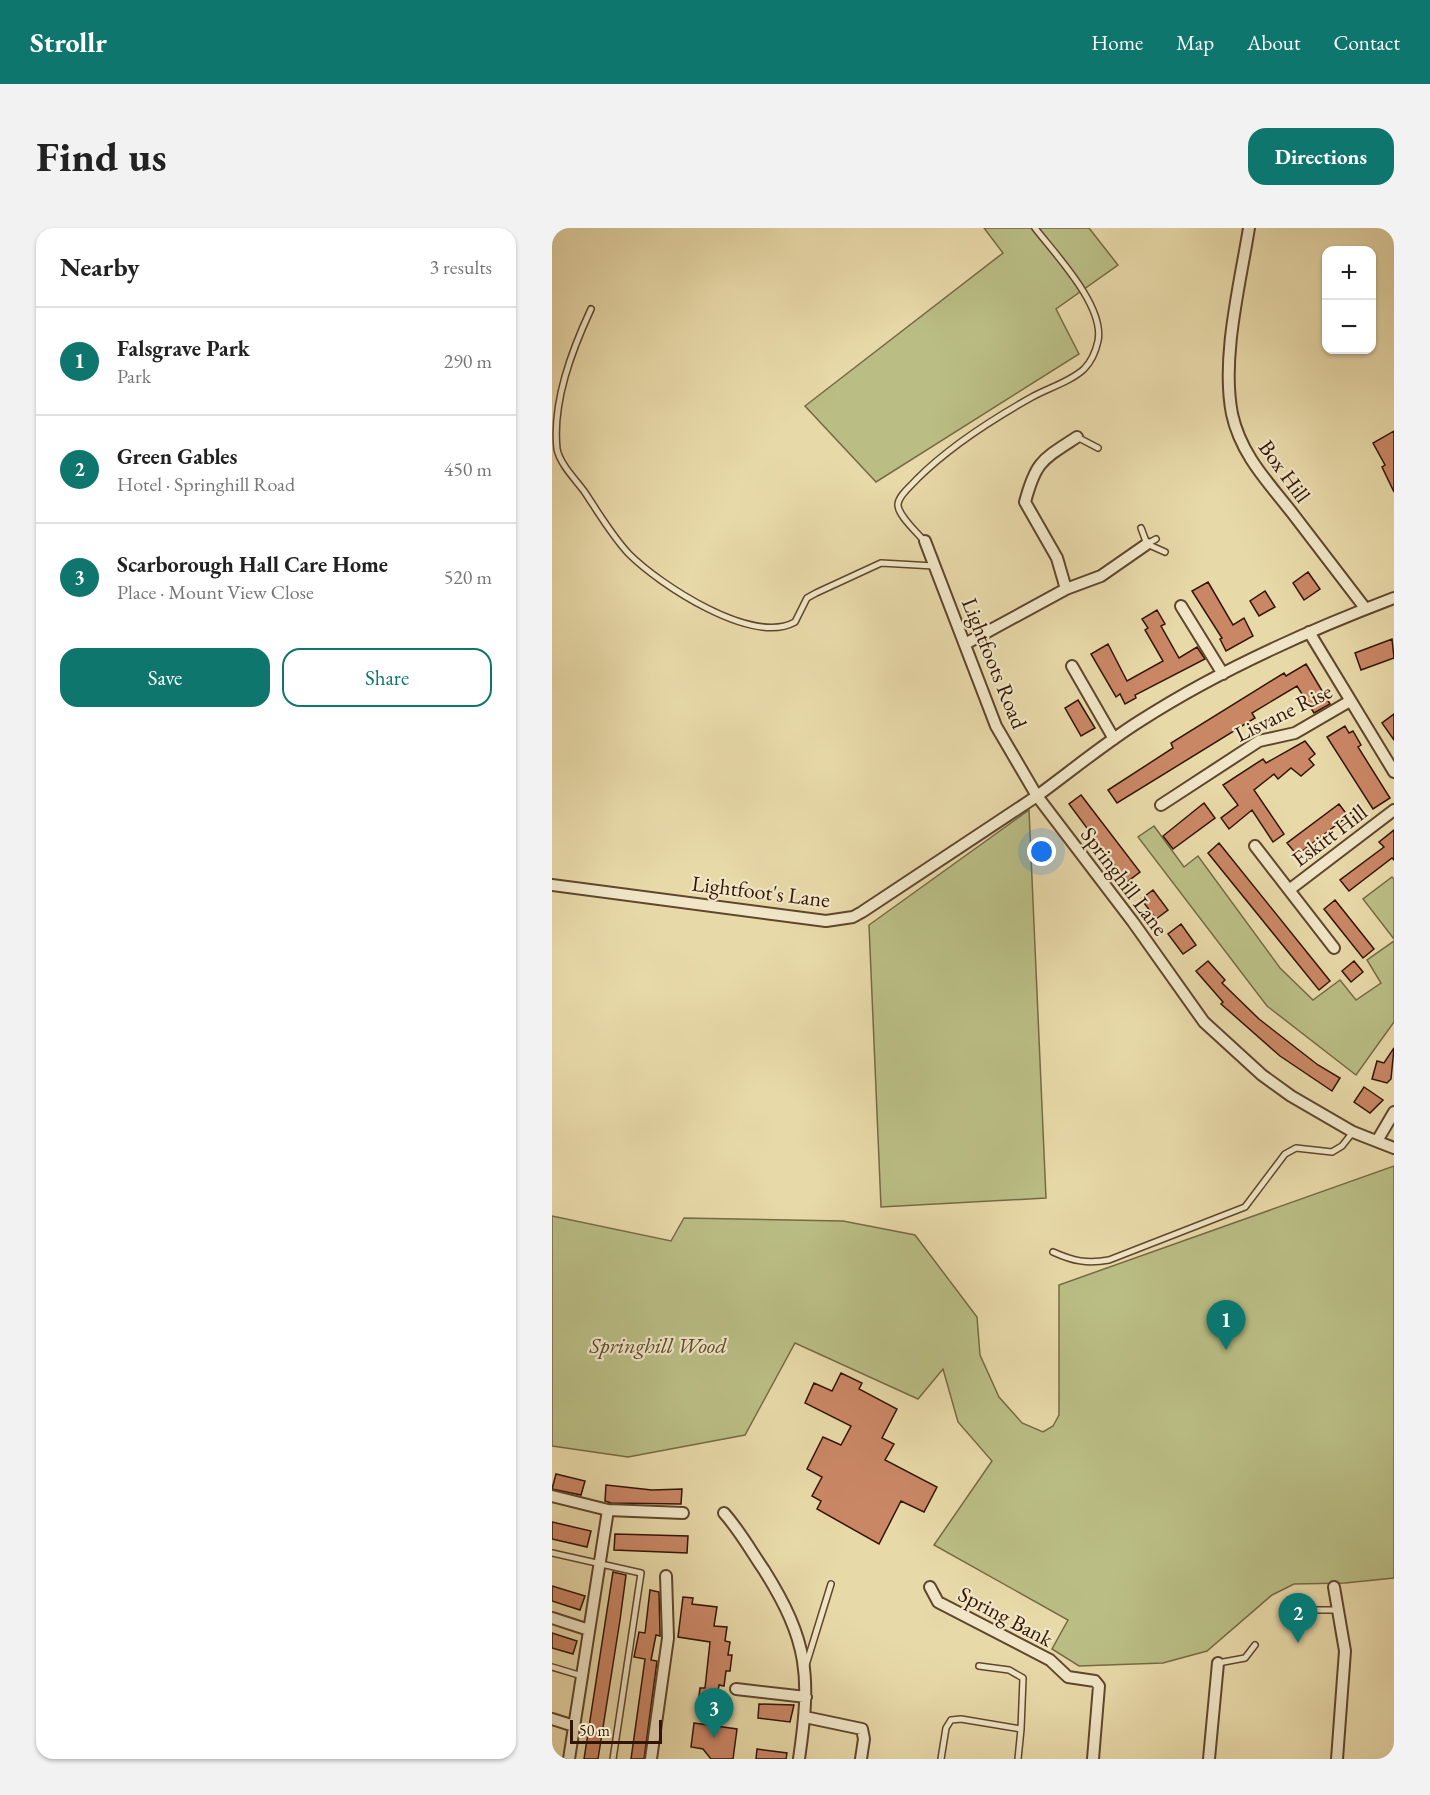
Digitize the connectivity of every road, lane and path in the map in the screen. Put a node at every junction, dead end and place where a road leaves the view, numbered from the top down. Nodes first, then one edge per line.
1 (1035, 228) edge
2 (1249, 228) edge
3 (591, 309) dead end
4 (1077, 437) joint
5 (1098, 448) dead end
6 (1140, 528) dead end
7 (924, 541) joint
8 (1151, 541) junction
9 (1165, 552) dead end
10 (936, 566) junction
11 (1066, 589) junction
12 (1394, 598) edge
13 (1181, 606) dead end
14 (1365, 608) junction
15 (1309, 632) junction
16 (965, 644) junction
17 (1072, 666) dead end
18 (1223, 674) junction
19 (1350, 701) junction
20 (1114, 739) junction
21 (1394, 772) edge
22 (1037, 796) junction
23 (1161, 805) dead end
24 (1394, 810) edge
25 (1255, 846) dead end
26 (552, 885) edge
27 (1289, 890) junction
28 (1334, 948) dead end
29 (1394, 1112) edge
30 (1353, 1132) junction
31 (1377, 1141) junction
32 (1394, 1148) edge
33 (1053, 1252) dead end
34 (552, 1496) edge
35 (608, 1510) junction
36 (682, 1513) dead end
37 (724, 1513) dead end
38 (552, 1553) edge
39 (599, 1564) junction
40 (666, 1576) dead end
41 (831, 1584) dead end
42 (930, 1587) dead end
43 (1334, 1587) dead end
44 (1315, 1610) dead end
45 (1338, 1610) junction
46 (552, 1618) edge
47 (589, 1630) junction
48 (1255, 1645) dead end
49 (1218, 1663) joint
50 (979, 1666) dead end
51 (552, 1667) edge
52 (805, 1668) junction
53 (582, 1676) junction
54 (736, 1689) dead end
55 (806, 1697) junction
56 (805, 1717) junction
57 (552, 1719) edge
58 (574, 1726) junction
59 (1022, 1729) junction
60 (569, 1759) edge
61 (613, 1759) edge
62 (651, 1759) edge
63 (799, 1759) edge
64 (861, 1759) edge
65 (941, 1759) edge
66 (1018, 1759) edge
67 (1094, 1759) edge
68 (1209, 1759) edge
69 (1337, 1759) edge

1 - 7 lane
2 - 14 street, Box Hill
3 - 10 lane
4 - 5 lane
4 - 11 street
6 - 8 lane
7 - 10 street, Lightfoots Road
8 - 9 lane
8 - 11 street
10 - 16 street, Lightfoots Road
11 - 16 street
12 - 14 street
13 - 18 street
14 - 15 street
15 - 18 street
15 - 19 street
16 - 22 street, Lightfoots Road
17 - 20 street
18 - 20 street
19 - 21 street
19 - 23 street, Lisvane Rise
20 - 22 street
22 - 26 street, Lightfoot's Lane
22 - 30 street, Springhill Lane
24 - 27 street, Eskitt Hill
25 - 27 street
27 - 28 street, Eskitt Hill
29 - 31 street
30 - 31 street, Springhill Lane
30 - 33 lane
31 - 32 street, Springhill Lane
34 - 35 street
35 - 36 street
35 - 39 street
37 - 52 street
38 - 39 lane
39 - 47 street
39 - 61 lane
40 - 62 street
41 - 52 lane
42 - 67 street, Spring Bank
43 - 45 street
44 - 45 lane
45 - 69 street
46 - 47 street
47 - 53 street
48 - 49 lane
49 - 68 street
50 - 59 lane
51 - 53 lane
52 - 55 street
53 - 58 street
54 - 55 street
55 - 56 street
56 - 63 street
56 - 64 street
57 - 58 street
58 - 60 street
59 - 65 lane
59 - 66 lane

